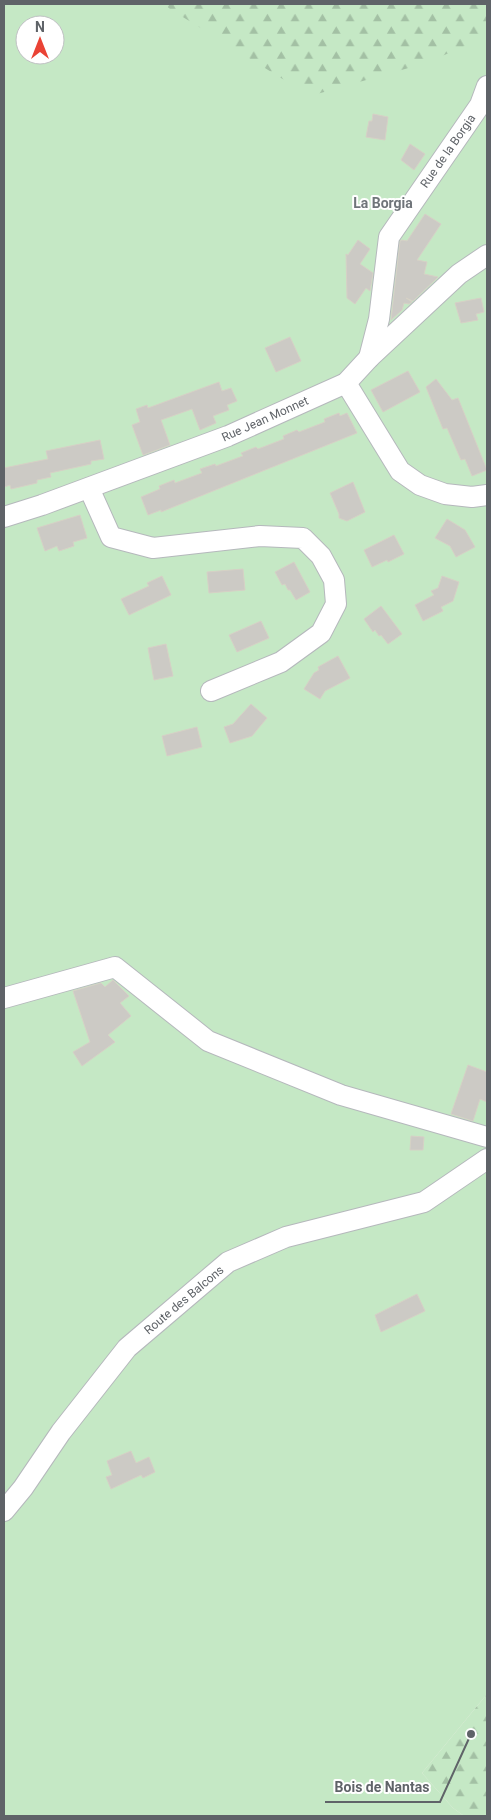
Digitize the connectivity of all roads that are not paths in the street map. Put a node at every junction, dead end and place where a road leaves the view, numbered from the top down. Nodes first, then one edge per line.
1 (487, 86) edge
2 (487, 255) edge
3 (369, 358) junction
4 (346, 383) junction
5 (89, 488) junction
6 (487, 494) edge
7 (4, 517) edge
8 (210, 691) dead end
9 (4, 998) edge
10 (487, 1137) edge
11 (487, 1159) edge
12 (4, 1511) edge

1 - 3 street, Rue de la Borgia
2 - 3 street, Rue Jean Monnet
3 - 4 street, Rue Jean Monnet
4 - 5 street, Rue Jean Monnet
4 - 6 street
5 - 7 street, Rue Jean Monnet
5 - 8 street
9 - 10 street
11 - 12 street, Route des Balcons

